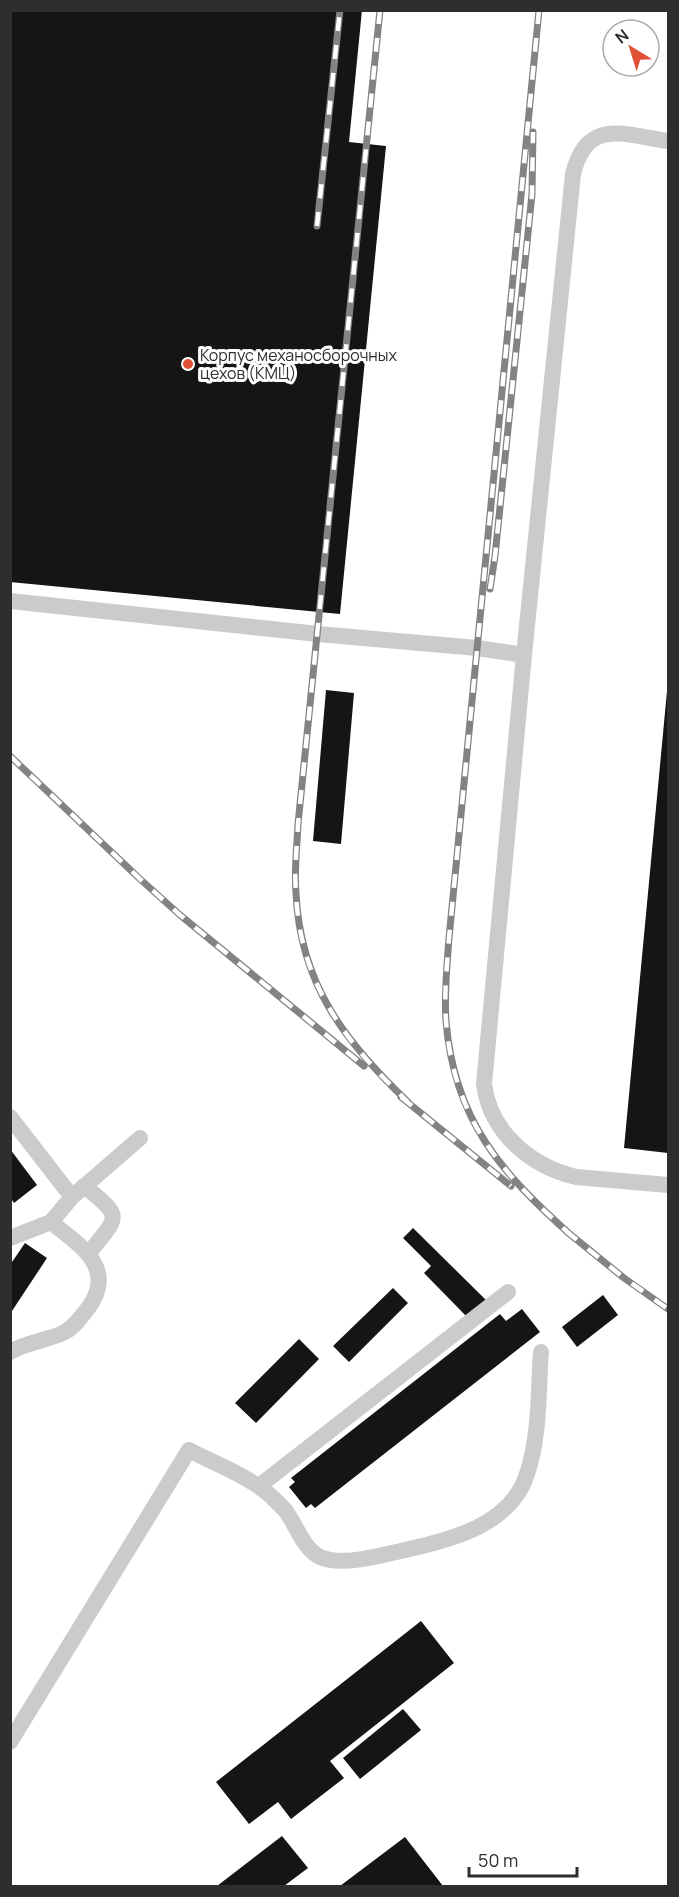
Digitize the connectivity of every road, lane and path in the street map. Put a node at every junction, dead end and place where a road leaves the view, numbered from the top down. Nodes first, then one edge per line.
1 (669, 141) edge
2 (10, 602) edge
3 (524, 655) junction
4 (10, 1117) edge
5 (140, 1138) dead end
6 (669, 1185) edge
7 (78, 1192) junction
8 (51, 1222) junction
9 (10, 1238) edge
10 (89, 1253) junction
11 (508, 1292) dead end
12 (10, 1352) edge
13 (541, 1352) dead end
14 (259, 1486) junction
15 (10, 1742) edge

1 - 3 lane
2 - 3 lane
3 - 6 lane
4 - 7 lane
5 - 7 lane
7 - 8 lane
7 - 10 lane
8 - 9 lane
8 - 10 lane
10 - 12 lane
11 - 14 lane
13 - 14 lane
14 - 15 lane

